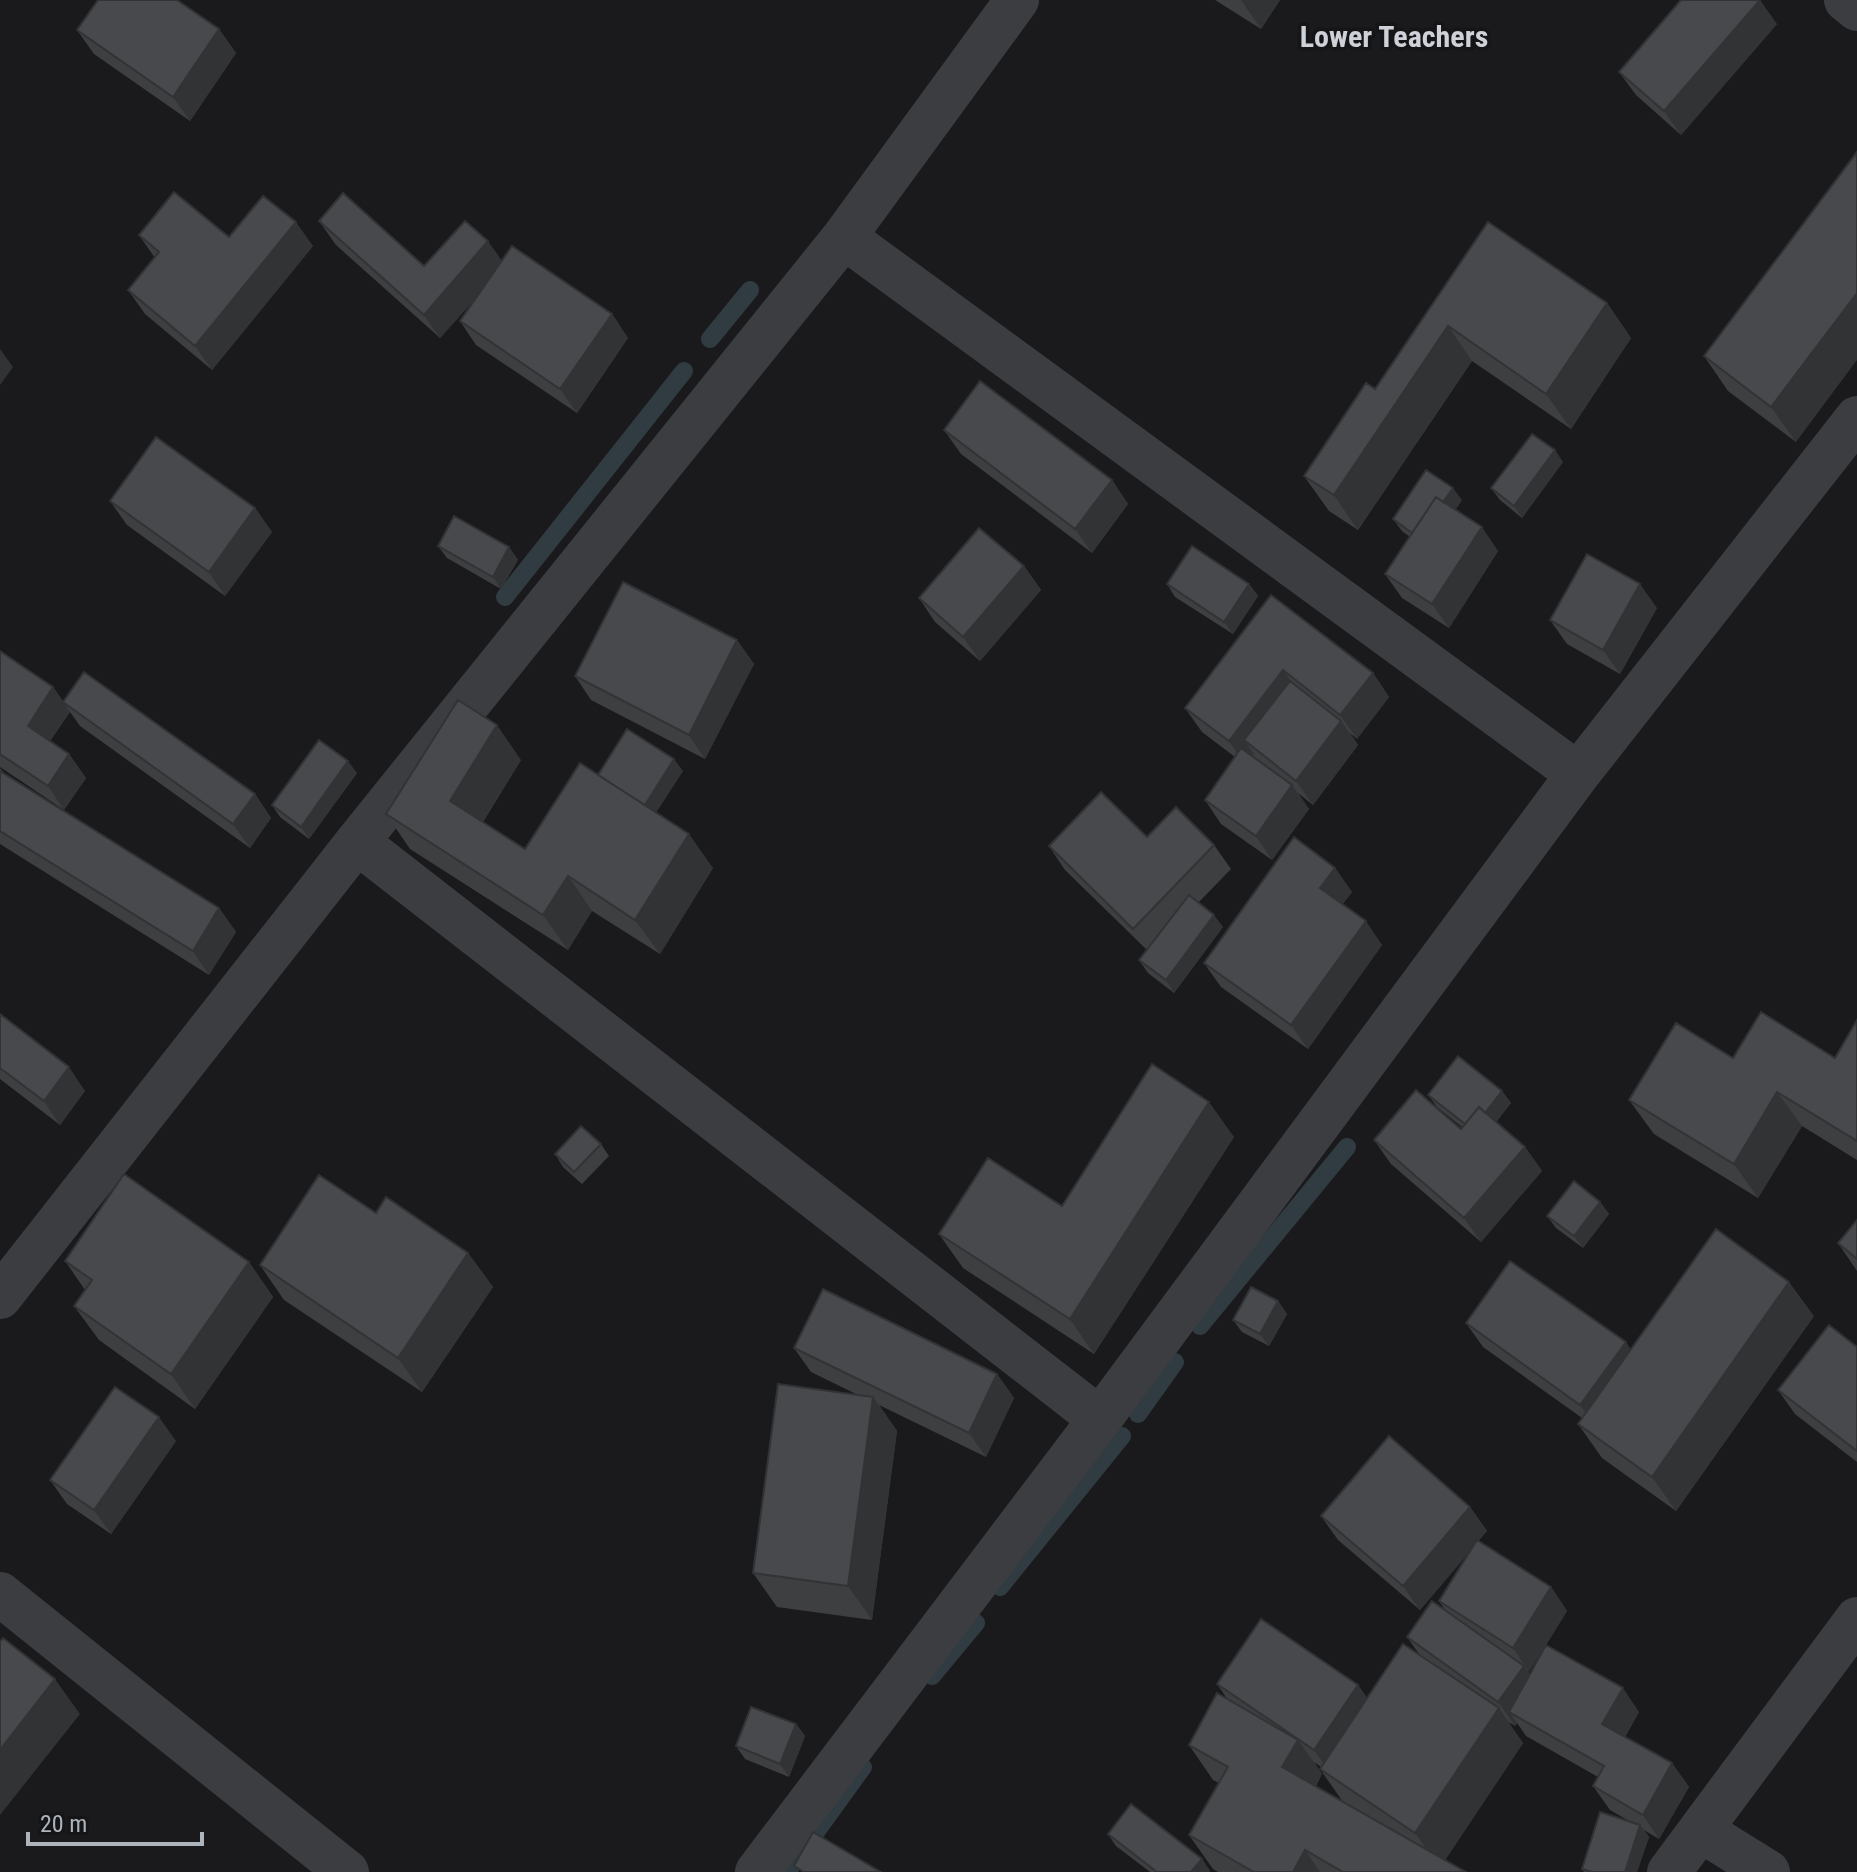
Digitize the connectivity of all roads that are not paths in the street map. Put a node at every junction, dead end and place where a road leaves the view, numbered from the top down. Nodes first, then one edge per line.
1 (1017, 0) edge
2 (1846, 0) edge
3 (1857, 9) edge
4 (844, 237) junction
5 (1857, 418) edge
6 (1578, 774) junction
7 (357, 842) junction
8 (0, 1297) edge
9 (1100, 1419) junction
10 (0, 1594) edge
11 (1857, 1619) edge
12 (1702, 1831) junction
13 (347, 1872) edge
14 (757, 1872) edge
15 (1669, 1872) edge
16 (1768, 1872) edge

1 - 4 street
2 - 3 street
4 - 6 street
4 - 7 street
5 - 6 street
6 - 9 street
7 - 8 street
7 - 9 street
9 - 14 street
10 - 13 street
11 - 12 street
12 - 15 street
12 - 16 street

